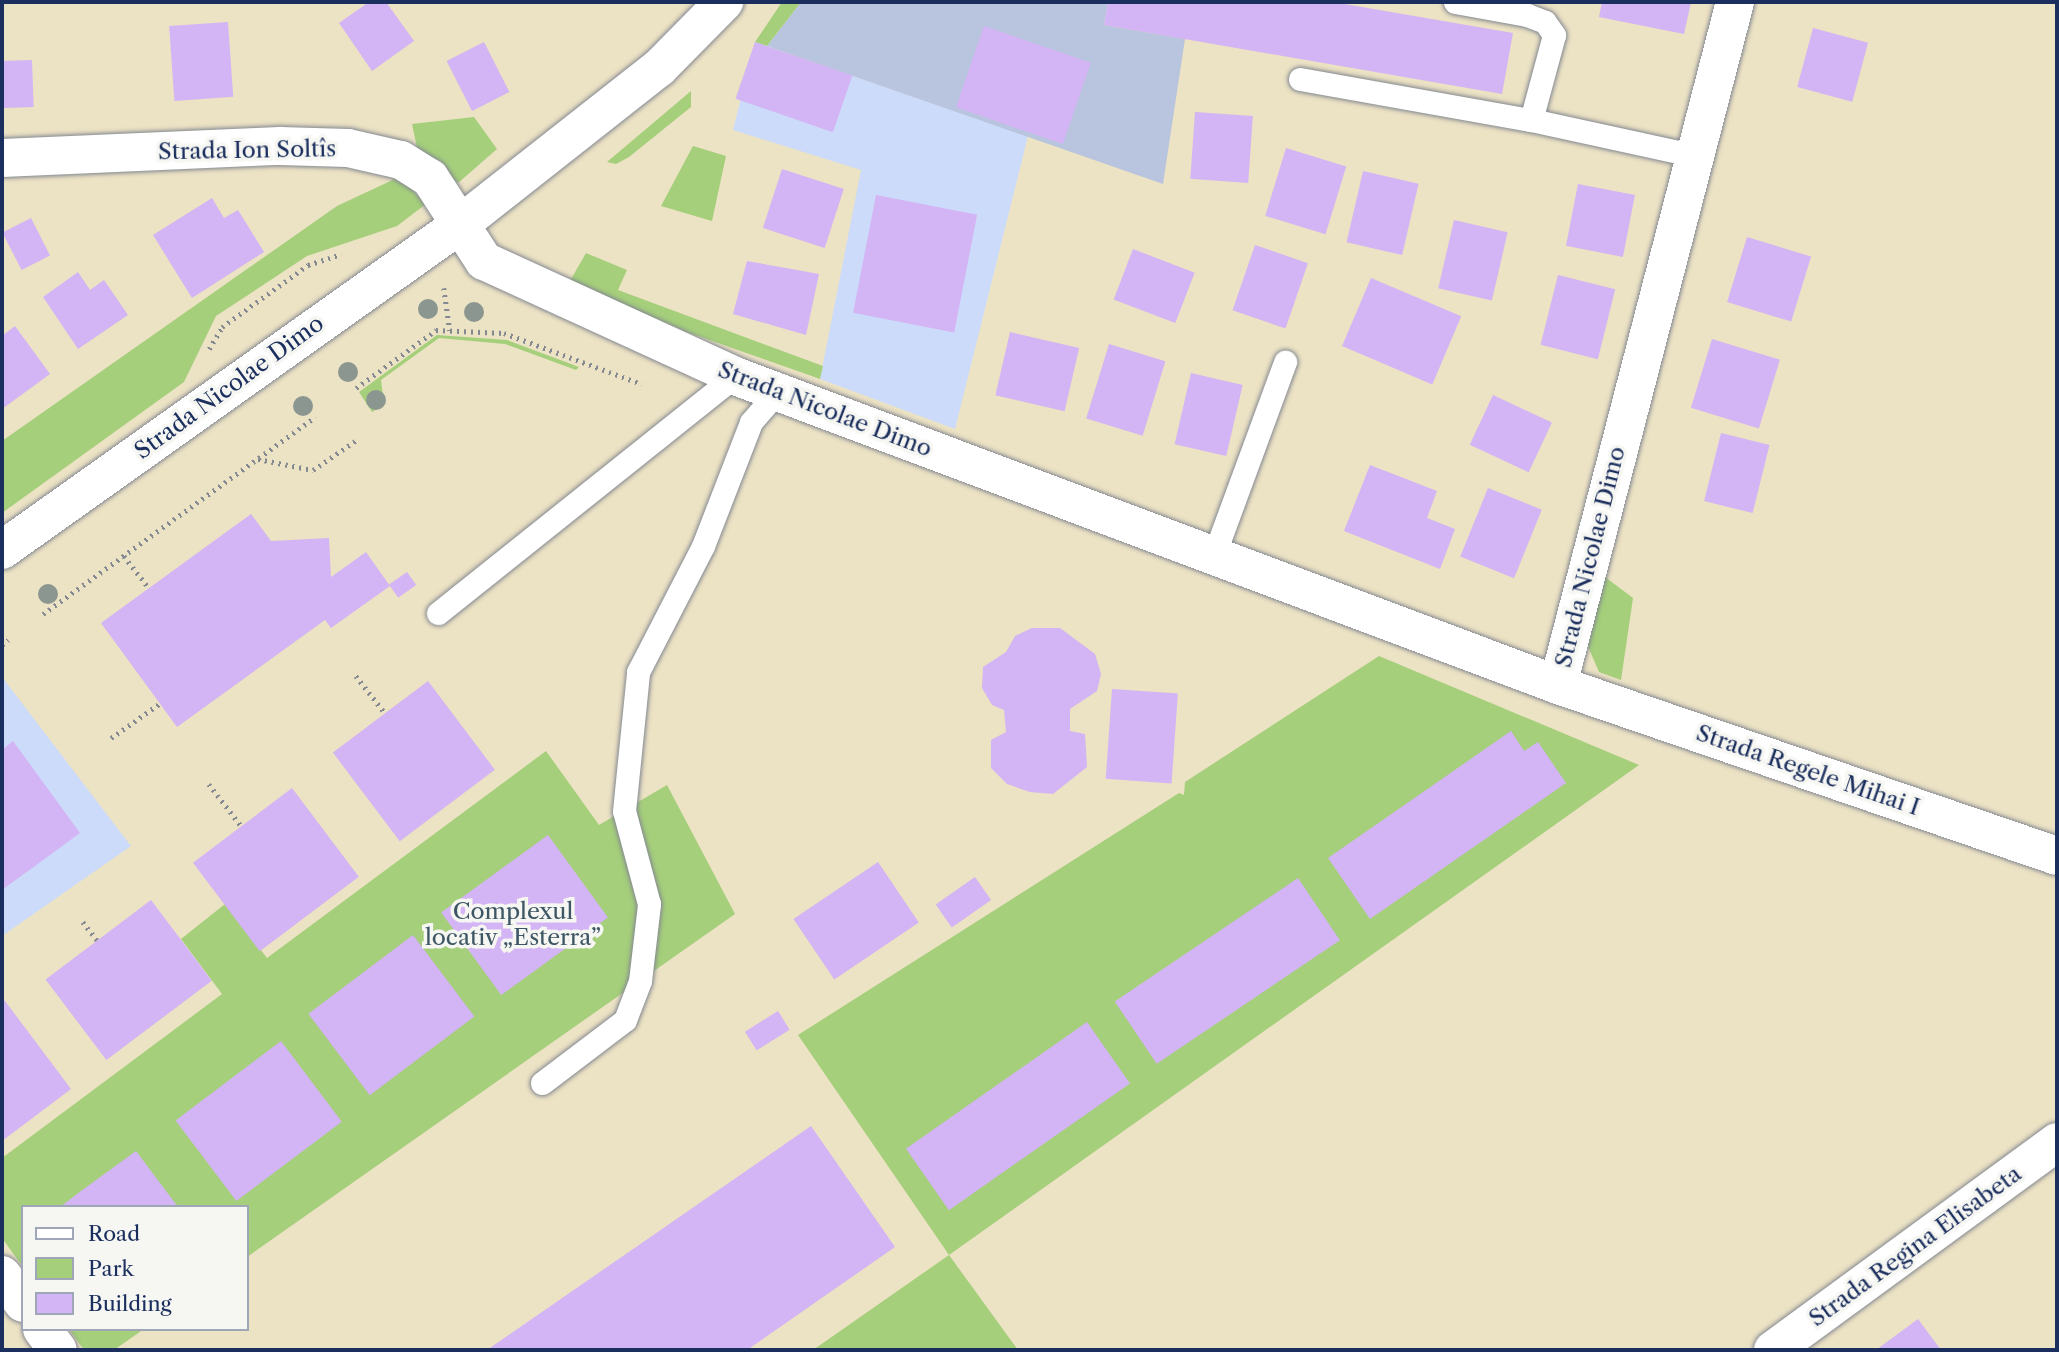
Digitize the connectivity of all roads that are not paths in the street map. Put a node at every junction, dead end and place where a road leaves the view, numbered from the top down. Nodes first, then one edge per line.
1 (724, 2) edge
2 (1455, 2) edge
3 (1735, 2) edge
4 (1300, 79) dead end
5 (1531, 120) junction
6 (1692, 155) junction
7 (2, 158) edge
8 (458, 226) junction
9 (1285, 362) dead end
10 (735, 376) junction
11 (777, 391) junction
12 (2, 550) edge
13 (1214, 555) junction
14 (438, 614) dead end
15 (1558, 685) junction
16 (2057, 856) edge
17 (542, 1083) dead end
18 (2057, 1142) edge
19 (2, 1275) edge
20 (21, 1300) edge
21 (44, 1331) edge
22 (58, 1350) edge
23 (1773, 1350) edge

1 - 8 street, Strada Nicolae Dimo
2 - 5 lane
3 - 6 street, Strada Nicolae Dimo
4 - 5 lane
5 - 6 lane
6 - 15 street, Strada Nicolae Dimo
7 - 8 street, Strada Ion Soltîs
8 - 10 street, Strada Nicolae Dimo
8 - 12 street, Strada Nicolae Dimo
9 - 13 lane
10 - 11 street, Strada Nicolae Dimo
10 - 14 lane
11 - 13 street, Strada Nicolae Dimo
11 - 17 lane
13 - 15 street, Strada Nicolae Dimo
15 - 16 street, Strada Regele Mihai I
18 - 23 street, Strada Regina Elisabeta
19 - 20 street
21 - 22 street

